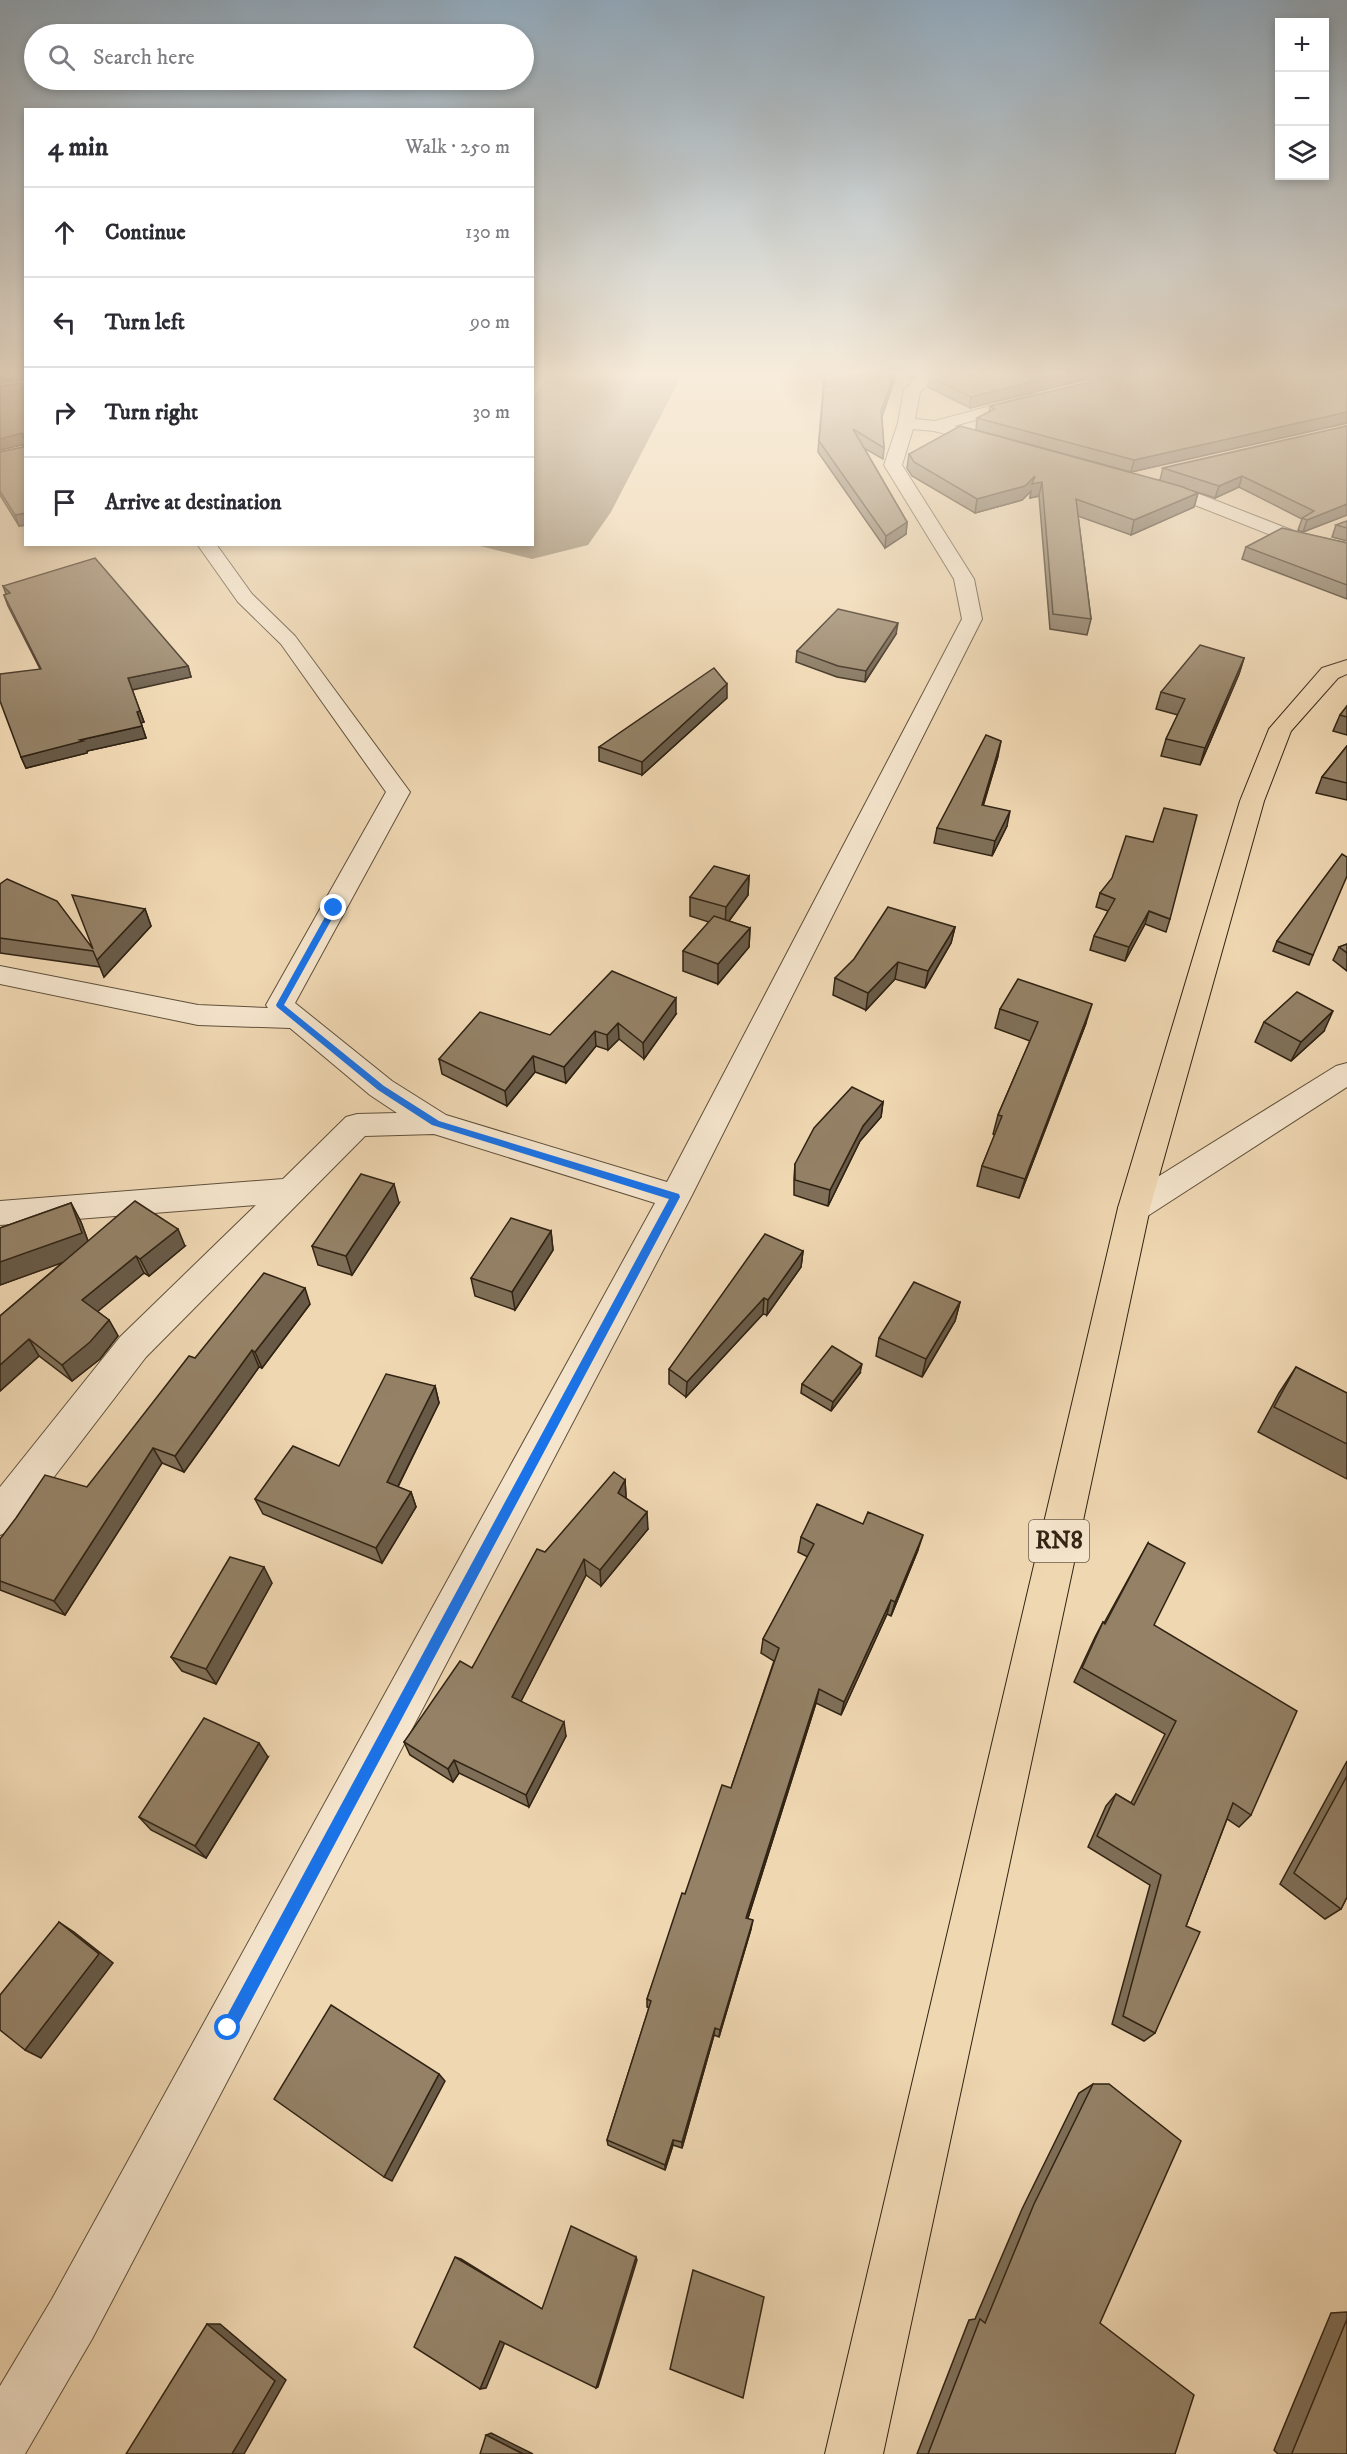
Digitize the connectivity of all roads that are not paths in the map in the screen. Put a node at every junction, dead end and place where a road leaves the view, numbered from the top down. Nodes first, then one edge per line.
1 (908, 490) edge
2 (1166, 490) edge
3 (1336, 526) edge
4 (1304, 540) junction
5 (207, 546) edge
6 (1347, 549) edge
7 (1347, 666) edge
8 (0, 975) edge
9 (296, 1019) junction
10 (1347, 1073) edge
11 (435, 1123) junction
12 (291, 1190) junction
13 (675, 1197) junction
14 (1134, 1208) junction
15 (0, 1214) edge
16 (0, 1517) edge
17 (0, 2441) edge
18 (854, 2454) edge

1 - 13 street
2 - 4 street
3 - 4 street
4 - 6 street
5 - 9 street
7 - 14 main road, RN8
8 - 9 street
9 - 11 street
10 - 14 street
11 - 12 street
11 - 13 street
12 - 15 street
12 - 16 street
13 - 17 street
14 - 18 main road, RN8

